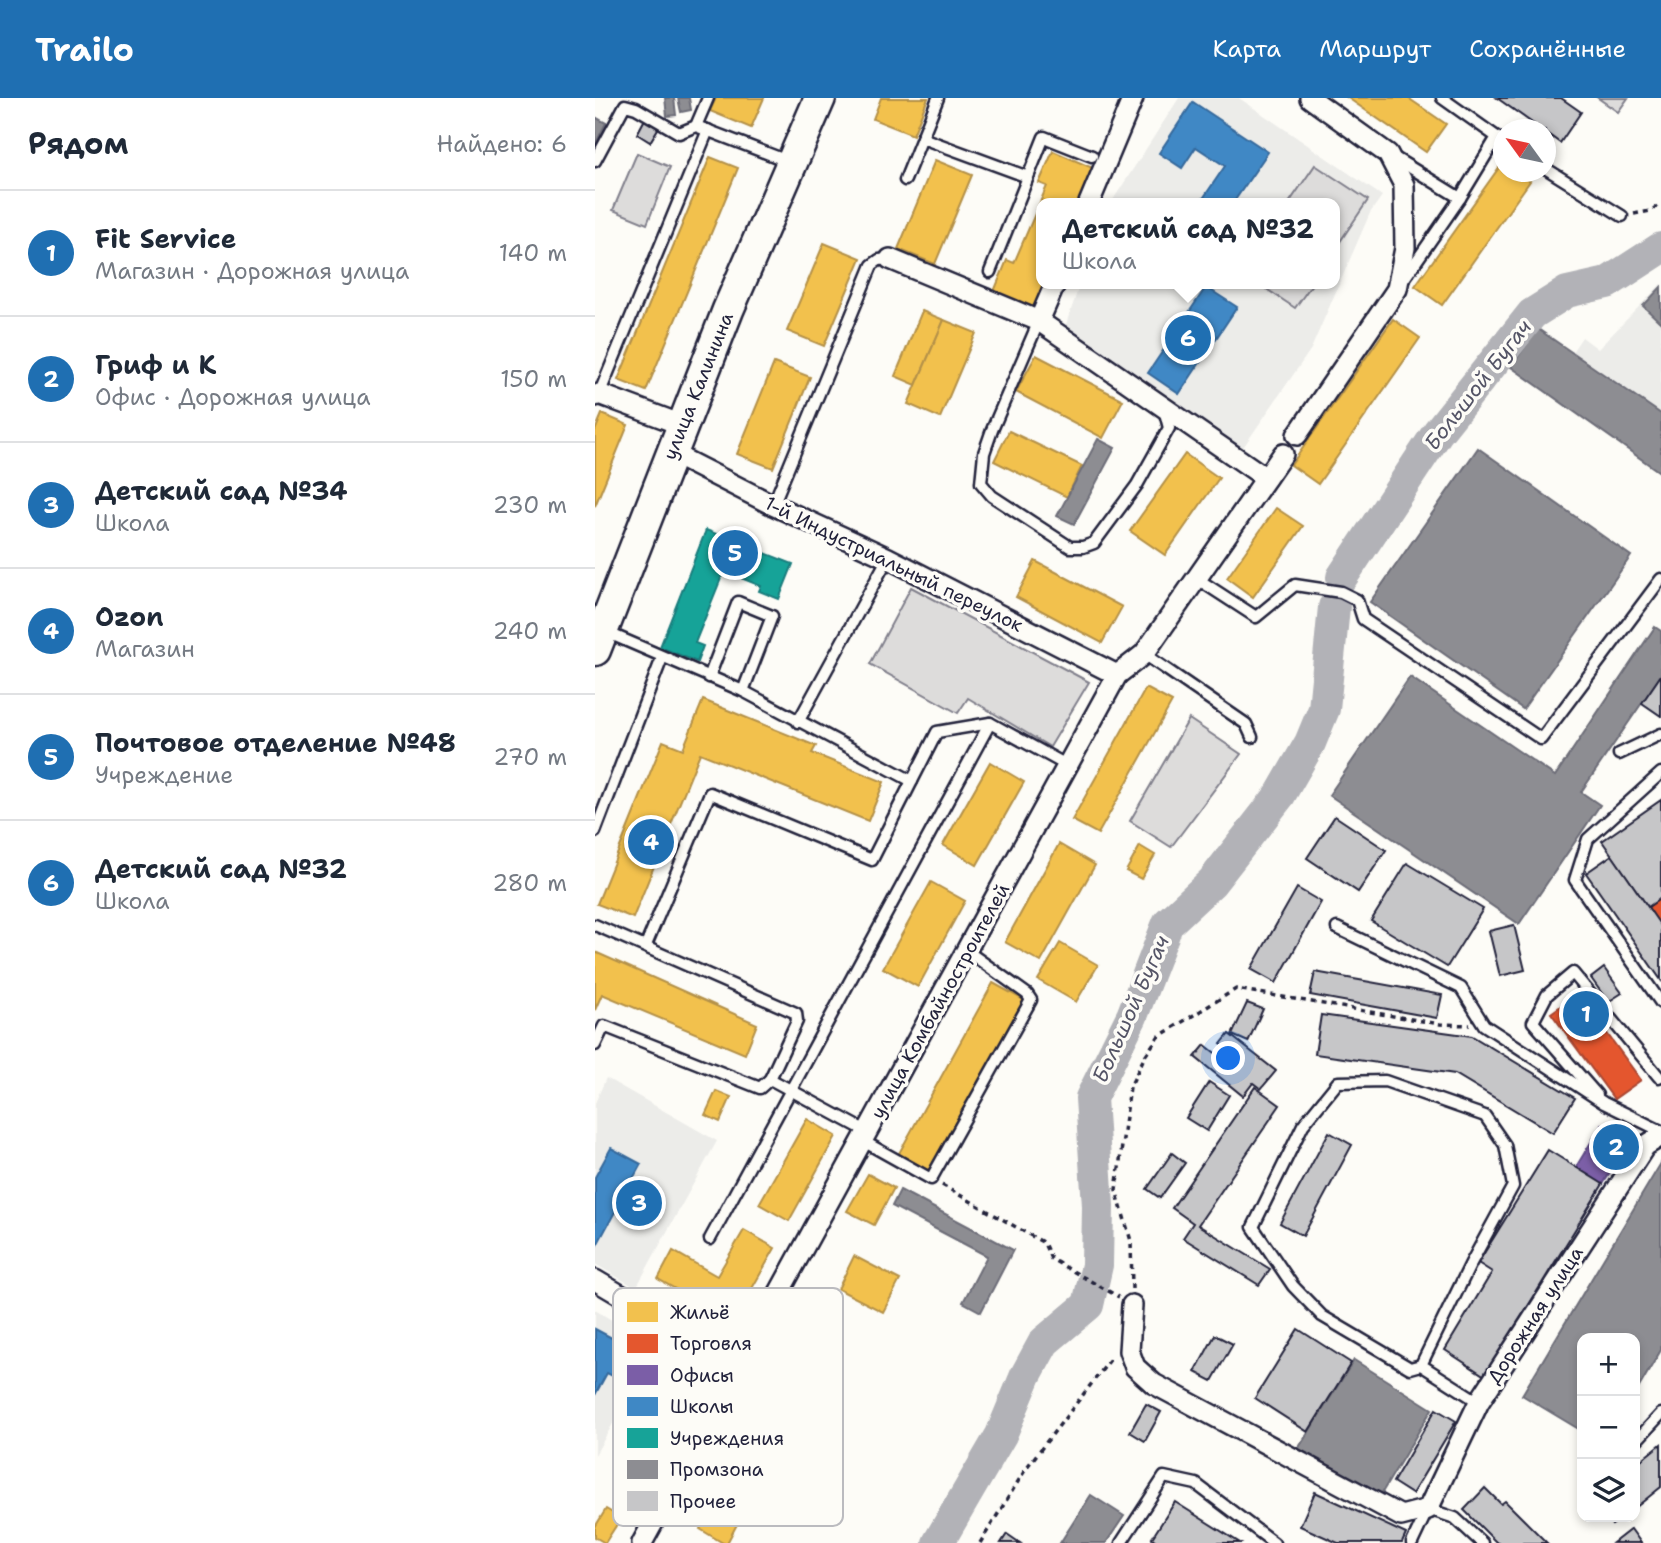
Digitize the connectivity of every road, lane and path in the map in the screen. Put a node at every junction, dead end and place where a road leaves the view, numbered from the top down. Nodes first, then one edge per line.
1 (708, 98) edge
2 (826, 98) edge
3 (939, 98) edge
4 (1133, 98) edge
5 (1310, 98) edge
6 (1442, 98) edge
7 (816, 107) edge
8 (696, 126) junction
9 (708, 130) junction
10 (1493, 134) edge
11 (922, 138) junction
12 (1493, 149) edge
13 (1388, 154) junction
14 (1092, 156) dead end
15 (595, 161) edge
16 (793, 164) junction
17 (1556, 175) edge
18 (1028, 177) junction
19 (905, 180) dead end
20 (1091, 198) edge
21 (1460, 198) junction
22 (1661, 204) edge
23 (1622, 216) joint
24 (890, 260) joint
25 (989, 272) dead end
26 (1053, 289) edge
27 (1397, 289) junction
28 (1039, 321) junction
29 (596, 398) edge
30 (1164, 407) junction
31 (682, 425) junction
32 (1297, 435) dead end
33 (671, 453) junction
34 (1283, 454) dead end
35 (1266, 478) junction
36 (773, 505) junction
37 (888, 558) junction
38 (1196, 578) junction
39 (1661, 579) edge
40 (599, 641) edge
41 (1144, 654) junction
42 (662, 658) junction
43 (1117, 675) junction
44 (709, 677) junction
45 (743, 691) junction
46 (798, 722) junction
47 (990, 723) junction
48 (1661, 734) edge
49 (1252, 737) dead end
50 (1619, 754) dead end
51 (1068, 765) junction
52 (1661, 773) edge
53 (912, 781) junction
54 (595, 832) edge
55 (595, 925) edge
56 (1337, 928) dead end
57 (646, 946) junction
58 (967, 951) junction
59 (1661, 1003) edge
60 (1484, 1025) junction
61 (595, 1045) edge
62 (1659, 1077) dead end
63 (770, 1079) junction
64 (793, 1089) junction
65 (1604, 1103) junction
66 (1661, 1134) edge
67 (866, 1136) junction
68 (931, 1179) junction
69 (710, 1239) dead end
70 (595, 1280) edge
71 (782, 1288) edge
72 (613, 1291) edge
73 (1132, 1305) junction
74 (1118, 1350) dead end
75 (1421, 1365) junction
76 (1479, 1402) junction
77 (1661, 1414) edge
78 (1640, 1437) edge
79 (1428, 1509) junction
80 (651, 1526) edge
81 (642, 1543) edge
82 (980, 1543) edge
83 (1121, 1543) edge
84 (1274, 1543) edge
85 (1412, 1543) edge
86 (1482, 1543) edge

1 - 8 lane
2 - 7 main road, улица Калинина
3 - 11 lane
4 - 20 street
5 - 13 street
6 - 10 lane
7 - 16 main road, улица Калинина
8 - 9 lane
8 - 15 lane
9 - 16 lane
9 - 29 lane
11 - 18 lane
11 - 19 lane
12 - 21 lane
13 - 21 lane
13 - 27 street
14 - 18 lane
16 - 31 main road, улица Калинина
17 - 23 lane
18 - 25 lane
21 - 27 lane
22 - 23 path
24 - 28 street
24 - 36 lane
26 - 28 street
27 - 32 street
28 - 30 street
28 - 30 lane
29 - 31 street
30 - 35 street
31 - 33 main road, улица Калинина
33 - 36 street, 1-й Индустриальный переулок
33 - 40 main road, улица Калинина
34 - 35 street, улица Комбайностроителей
35 - 38 street, улица Комбайностроителей
36 - 37 street, 1-й Индустриальный переулок
37 - 43 street, 1-й Индустриальный переулок
37 - 46 lane
38 - 39 lane
38 - 41 street, улица Комбайностроителей
40 - 42 lane
41 - 43 street, улица Комбайностроителей
41 - 49 lane
42 - 44 lane
42 - 54 lane
43 - 51 street, улица Комбайностроителей
44 - 45 lane
44 - 45 lane
45 - 46 lane
46 - 53 lane
47 - 51 lane
47 - 53 lane
47 - 64 lane
48 - 50 lane
51 - 58 street, улица Комбайностроителей
52 - 59 lane
53 - 57 lane
55 - 57 lane
56 - 60 lane
57 - 63 lane
58 - 67 street, улица Комбайностроителей
58 - 68 lane
60 - 65 lane
60 - 73 path
61 - 63 lane
62 - 65 lane
63 - 64 lane
64 - 67 lane
64 - 69 lane
65 - 66 lane
66 - 76 street, Дорожная улица
67 - 68 lane
67 - 71 street, улица Комбайностроителей
68 - 73 path
70 - 72 street
73 - 79 street
74 - 82 path
75 - 75 lane
75 - 76 lane
76 - 79 street, Дорожная улица
77 - 78 lane
79 - 85 lane
79 - 86 lane
80 - 81 street, улица Комбайностроителей
83 - 84 lane

